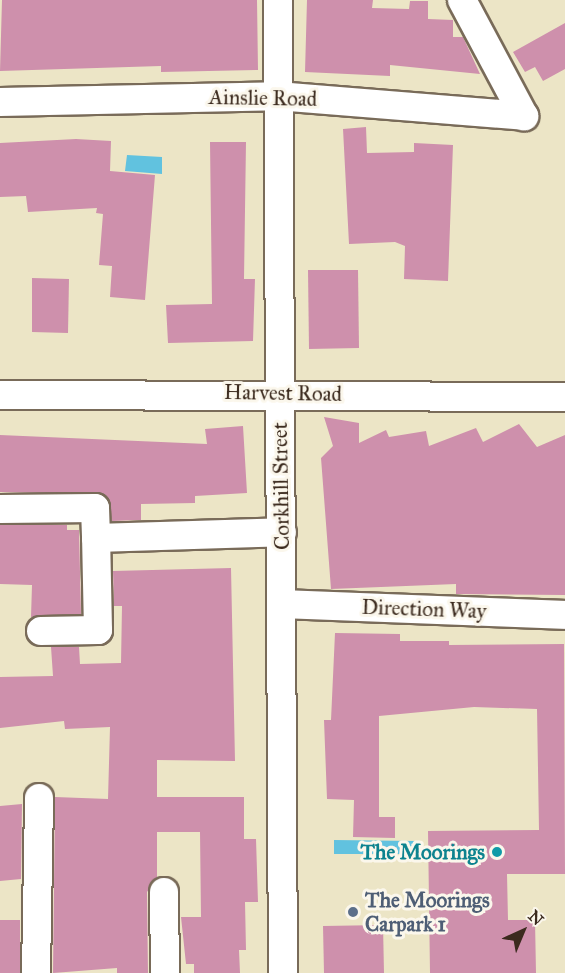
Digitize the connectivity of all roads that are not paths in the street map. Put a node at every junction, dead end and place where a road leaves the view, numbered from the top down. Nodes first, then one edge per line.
1 (278, 0) edge
2 (462, 0) edge
3 (277, 96) junction
4 (0, 102) edge
5 (279, 392) junction
6 (0, 395) edge
7 (565, 397) edge
8 (0, 508) edge
9 (282, 532) junction
10 (96, 538) junction
11 (282, 604) junction
12 (565, 615) edge
13 (41, 632) dead end
14 (39, 798) dead end
15 (165, 892) dead end
16 (36, 973) edge
17 (165, 973) edge
18 (283, 973) edge

1 - 3 street, Corkhill Street
2 - 3 street, Ainslie Road
3 - 4 street, Ainslie Road
3 - 5 street, Corkhill Street
5 - 6 street, Harvest Road
5 - 7 street, Harvest Road
5 - 9 street, Corkhill Street
8 - 10 street
9 - 10 street
9 - 11 street, Corkhill Street
10 - 13 street
11 - 12 street, Direction Way
11 - 18 street, Corkhill Street
14 - 16 street
15 - 17 street

